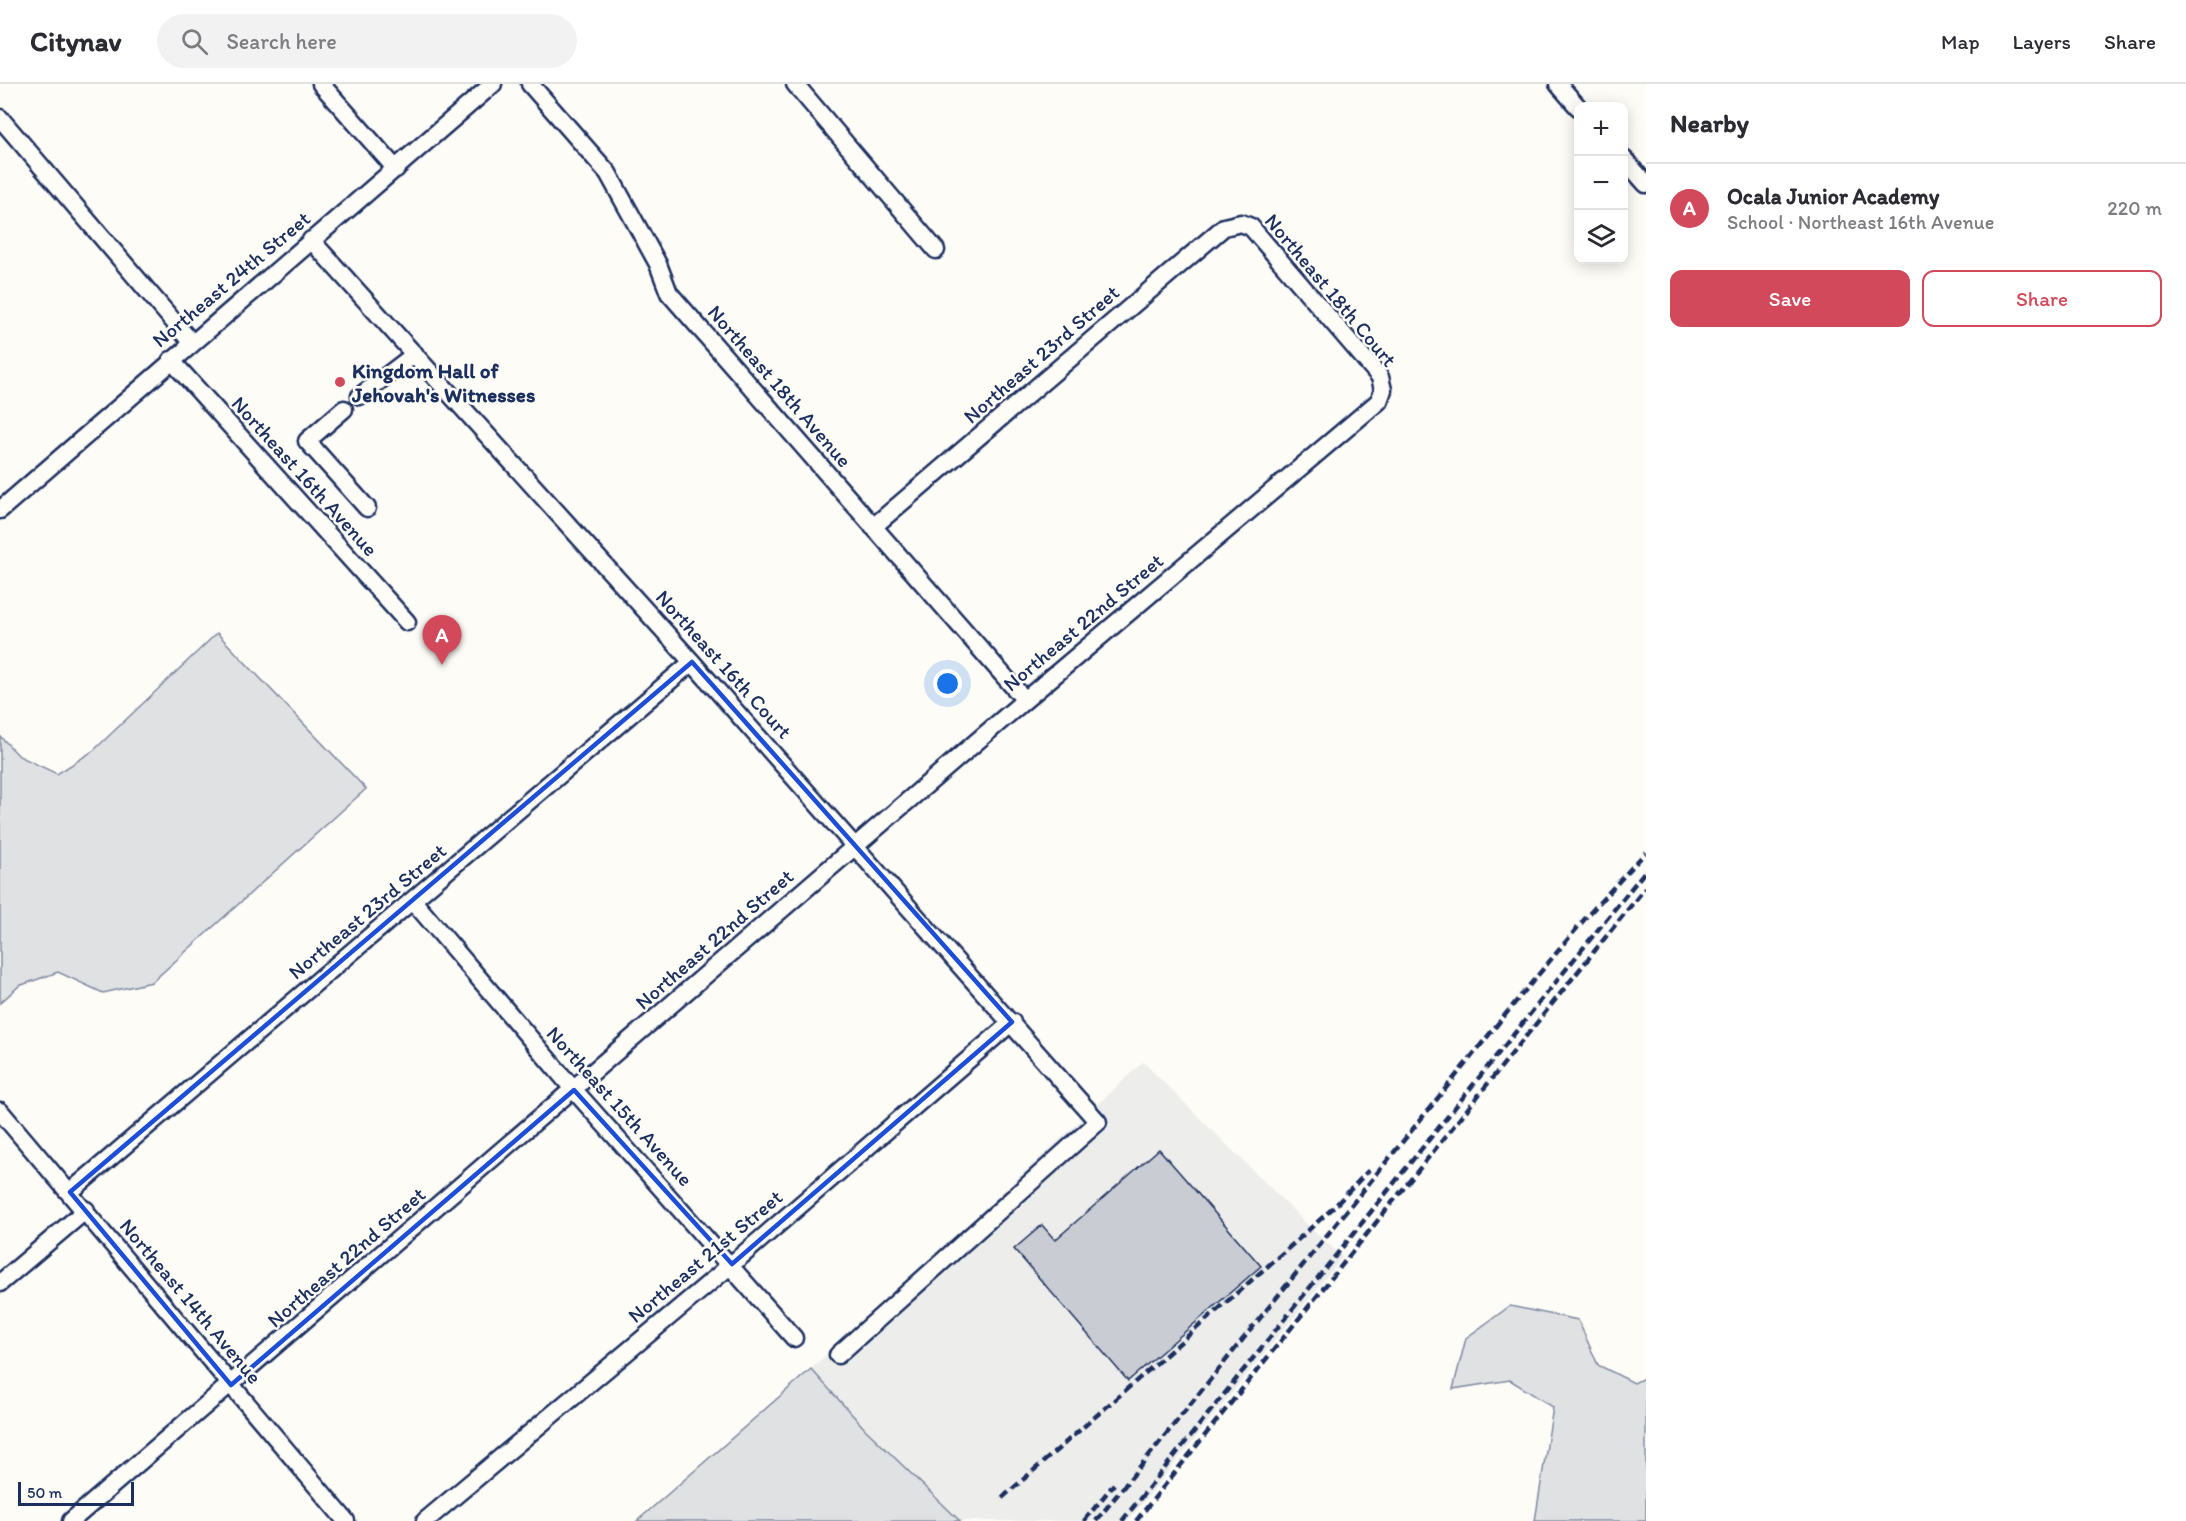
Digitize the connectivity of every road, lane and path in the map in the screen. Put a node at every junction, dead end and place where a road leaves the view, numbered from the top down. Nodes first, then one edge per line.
1 (321, 84) edge
2 (493, 84) edge
3 (530, 84) edge
4 (795, 84) edge
5 (1558, 84) edge
6 (1574, 102) edge
7 (0, 118) edge
8 (1628, 164) edge
9 (396, 169) junction
10 (1646, 184) edge
11 (1241, 223) joint
12 (311, 240) junction
13 (936, 250) dead end
14 (192, 343) junction
15 (415, 354) junction
16 (171, 360) junction
17 (1383, 390) joint
18 (360, 396) dead end
19 (344, 409) dead end
20 (367, 508) dead end
21 (0, 510) edge
22 (873, 527) junction
23 (406, 622) dead end
24 (692, 662) junction
25 (1025, 700) junction
26 (855, 846) junction
27 (414, 902) junction
28 (1012, 1022) junction
29 (574, 1090) junction
30 (0, 1111) edge
31 (70, 1192) junction
32 (86, 1210) junction
33 (732, 1264) junction
34 (0, 1283) edge
35 (794, 1338) dead end
36 (838, 1355) dead end
37 (231, 1385) junction
38 (71, 1521) edge
39 (346, 1521) edge
40 (425, 1521) edge

1 - 9 street
2 - 9 street, Northeast 24th Street
3 - 22 street, Northeast 18th Avenue
4 - 13 street
5 - 6 street
7 - 14 street
8 - 10 street
9 - 12 street, Northeast 24th Street
11 - 17 street, Northeast 18th Court
11 - 22 street, Northeast 23rd Street
12 - 14 street, Northeast 24th Street
12 - 15 street, Northeast 16th Court
14 - 16 street, Northeast 24th Street
15 - 18 street
15 - 24 street, Northeast 16th Court
16 - 21 street, Northeast 24th Street
16 - 23 street, Northeast 16th Avenue
17 - 25 street, Northeast 22nd Street
19 - 20 street
22 - 25 street, Northeast 18th Avenue
24 - 26 street, Northeast 16th Court
24 - 27 street, Northeast 23rd Street
25 - 26 street, Northeast 22nd Street
26 - 28 street, Northeast 16th Court
26 - 29 street, Northeast 22nd Street
27 - 29 street, Northeast 15th Avenue
27 - 31 street, Northeast 23rd Street
28 - 33 street, Northeast 21st Street
28 - 36 street, Northeast 16th Court
29 - 33 street, Northeast 15th Avenue
29 - 37 street, Northeast 22nd Street
30 - 31 street, Northeast 14th Avenue
31 - 32 street, Northeast 14th Avenue
32 - 34 street
32 - 37 street, Northeast 14th Avenue
33 - 35 street, Northeast 15th Avenue
33 - 40 street, Northeast 21st Street
37 - 38 street, Northeast 22nd Street
37 - 39 street, Northeast 14th Avenue

